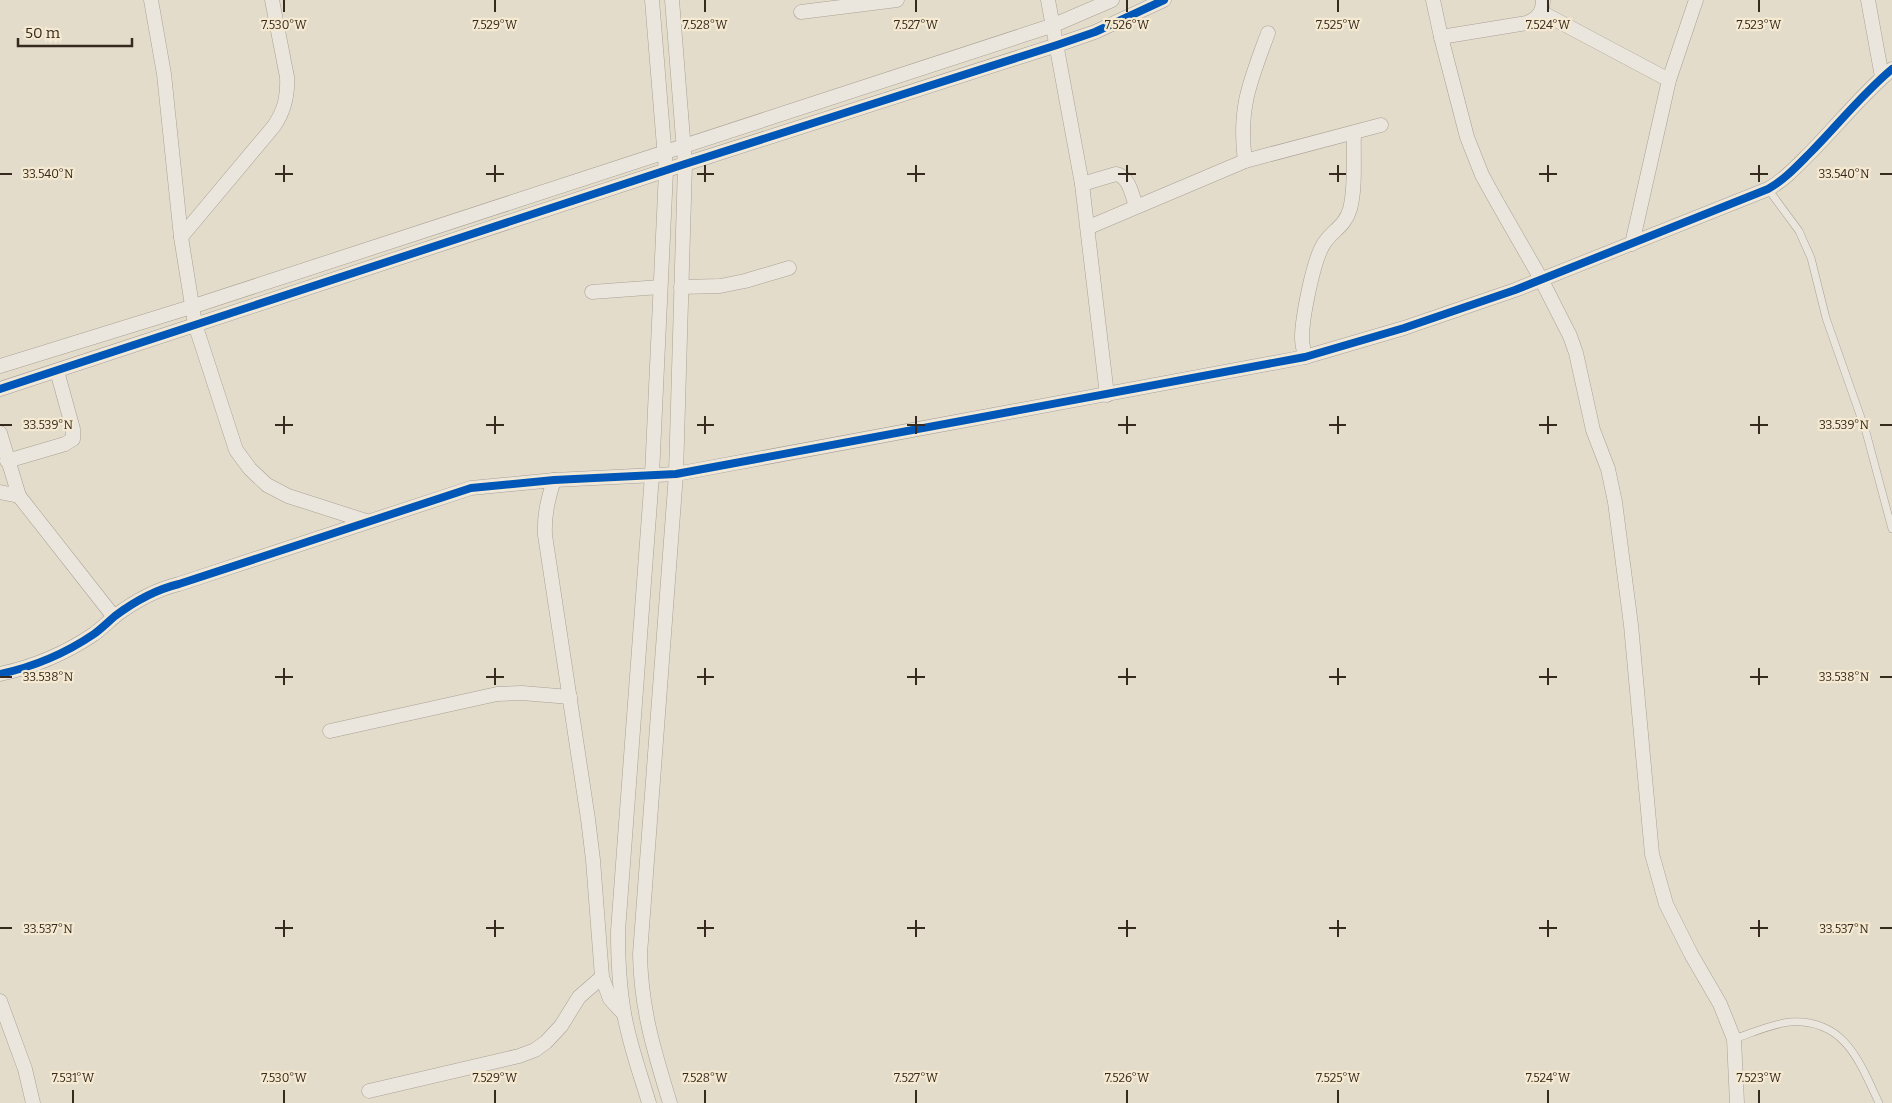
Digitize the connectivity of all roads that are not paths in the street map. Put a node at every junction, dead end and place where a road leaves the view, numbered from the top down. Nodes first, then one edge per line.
1 (151, 0) edge
2 (272, 0) edge
3 (652, 0) edge
4 (672, 0) edge
5 (897, 0) edge
6 (1048, 0) edge
7 (1112, 0) edge
8 (1164, 0) edge
9 (1433, 0) edge
10 (1696, 0) edge
11 (1868, 0) edge
12 (1542, 6) edge
13 (801, 12) dead end
14 (1054, 25) junction
15 (1268, 33) dead end
16 (1441, 37) junction
17 (1057, 46) junction
18 (1887, 73) edge
19 (1669, 80) junction
20 (1381, 125) dead end
21 (1354, 133) junction
22 (684, 146) junction
23 (666, 152) junction
24 (1245, 162) junction
25 (685, 164) junction
26 (666, 171) junction
27 (1082, 184) junction
28 (1768, 189) junction
29 (1136, 206) junction
30 (1088, 227) junction
31 (181, 237) junction
32 (1632, 244) junction
33 (789, 268) dead end
34 (1541, 279) junction
35 (660, 287) junction
36 (681, 287) junction
37 (592, 292) dead end
38 (191, 307) junction
39 (195, 324) junction
40 (1305, 357) junction
41 (0, 366) edge
42 (57, 370) junction
43 (0, 390) edge
44 (1108, 395) junction
45 (0, 433) edge
46 (7, 461) junction
47 (676, 474) junction
48 (652, 475) junction
49 (554, 480) junction
50 (0, 492) edge
51 (19, 496) junction
52 (366, 522) junction
53 (1892, 529) edge
54 (114, 617) junction
55 (0, 674) edge
56 (570, 697) junction
57 (330, 731) dead end
58 (602, 977) junction
59 (0, 1001) edge
60 (624, 1014) junction
61 (3, 1018) edge
62 (1734, 1039) junction
63 (369, 1091) dead end
64 (33, 1103) edge
65 (649, 1103) edge
66 (670, 1103) edge
67 (1737, 1103) edge
68 (1879, 1103) edge

1 - 31 street
2 - 31 street
3 - 23 street
4 - 22 street
5 - 13 street
6 - 14 street
7 - 14 street
8 - 17 street
9 - 16 street
10 - 19 street
11 - 18 street
12 - 16 street
12 - 19 street
14 - 17 street
14 - 22 street
15 - 24 street
16 - 34 street
17 - 25 street
17 - 27 street
18 - 28 street
19 - 32 street
20 - 21 street
21 - 24 street
21 - 40 street
22 - 23 street
22 - 25 street
23 - 26 street
23 - 38 street
24 - 29 street
25 - 26 street
25 - 36 street
26 - 35 street
26 - 39 street
27 - 29 street
27 - 30 street
28 - 32 street
28 - 53 lane
29 - 30 street
30 - 44 street
31 - 38 street
32 - 34 street
33 - 36 street
34 - 40 street
34 - 62 street
35 - 37 street
35 - 48 street
36 - 47 street
38 - 39 street
38 - 41 street
39 - 42 street
39 - 52 street
40 - 44 street
42 - 43 street
42 - 46 street
44 - 47 street
45 - 46 street
46 - 51 street
47 - 48 street
47 - 66 street
48 - 49 street
48 - 60 street
49 - 52 street
49 - 56 street
50 - 51 street
51 - 54 street
52 - 54 street
54 - 55 street
56 - 57 street
56 - 58 street
58 - 60 street
58 - 63 street
59 - 61 street
60 - 65 street
61 - 64 street
62 - 67 street
62 - 68 lane

